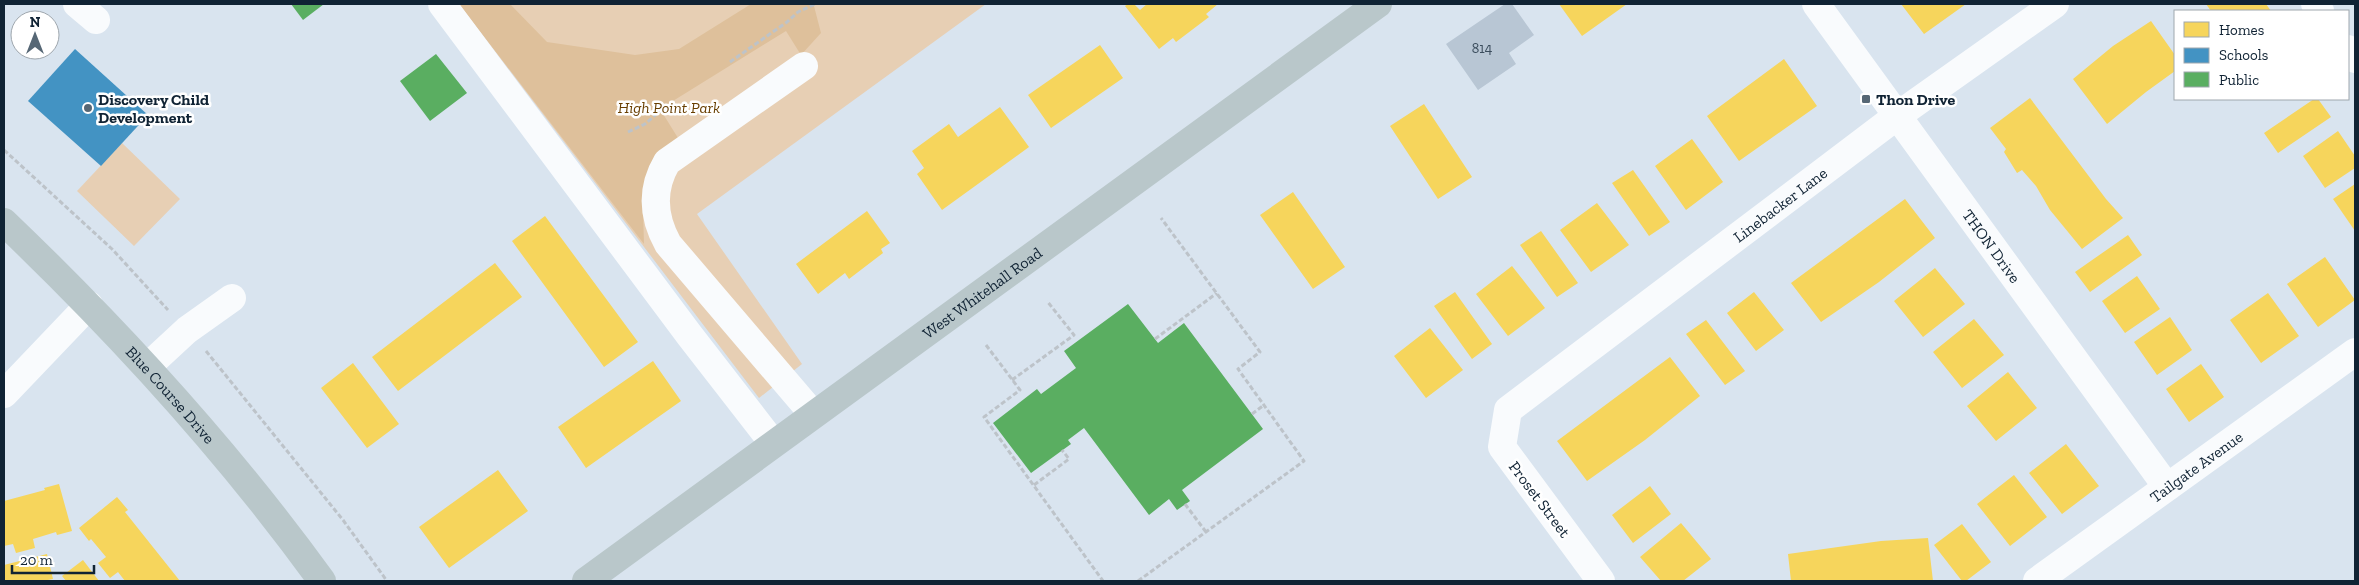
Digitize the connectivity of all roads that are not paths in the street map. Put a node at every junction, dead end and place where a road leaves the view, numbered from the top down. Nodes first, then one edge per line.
1 (442, 4) edge
2 (1378, 4) edge
3 (1816, 4) edge
4 (2056, 4) edge
5 (804, 66) dead end
6 (1897, 116) junction
7 (4, 222) edge
8 (232, 298) dead end
9 (90, 305) junction
10 (2355, 352) edge
11 (147, 367) junction
12 (4, 394) edge
13 (1508, 410) joint
14 (813, 414) junction
15 (773, 443) junction
16 (2167, 487) junction
17 (322, 581) edge
18 (586, 581) edge
19 (1601, 581) edge
20 (2037, 581) edge

1 - 15 street
2 - 14 main road, West Whitehall Road
3 - 6 street, THON Drive
4 - 6 street, Linebacker Lane
5 - 14 street
6 - 13 street, Linebacker Lane
6 - 16 street, THON Drive
7 - 9 main road, Blue Course Drive
8 - 11 street
9 - 11 main road, Blue Course Drive
9 - 12 street
10 - 16 street, Tailgate Avenue
11 - 17 main road, Blue Course Drive
13 - 19 street, Proset Street
14 - 15 main road, West Whitehall Road
15 - 18 main road, West Whitehall Road
16 - 20 street, Tailgate Avenue

